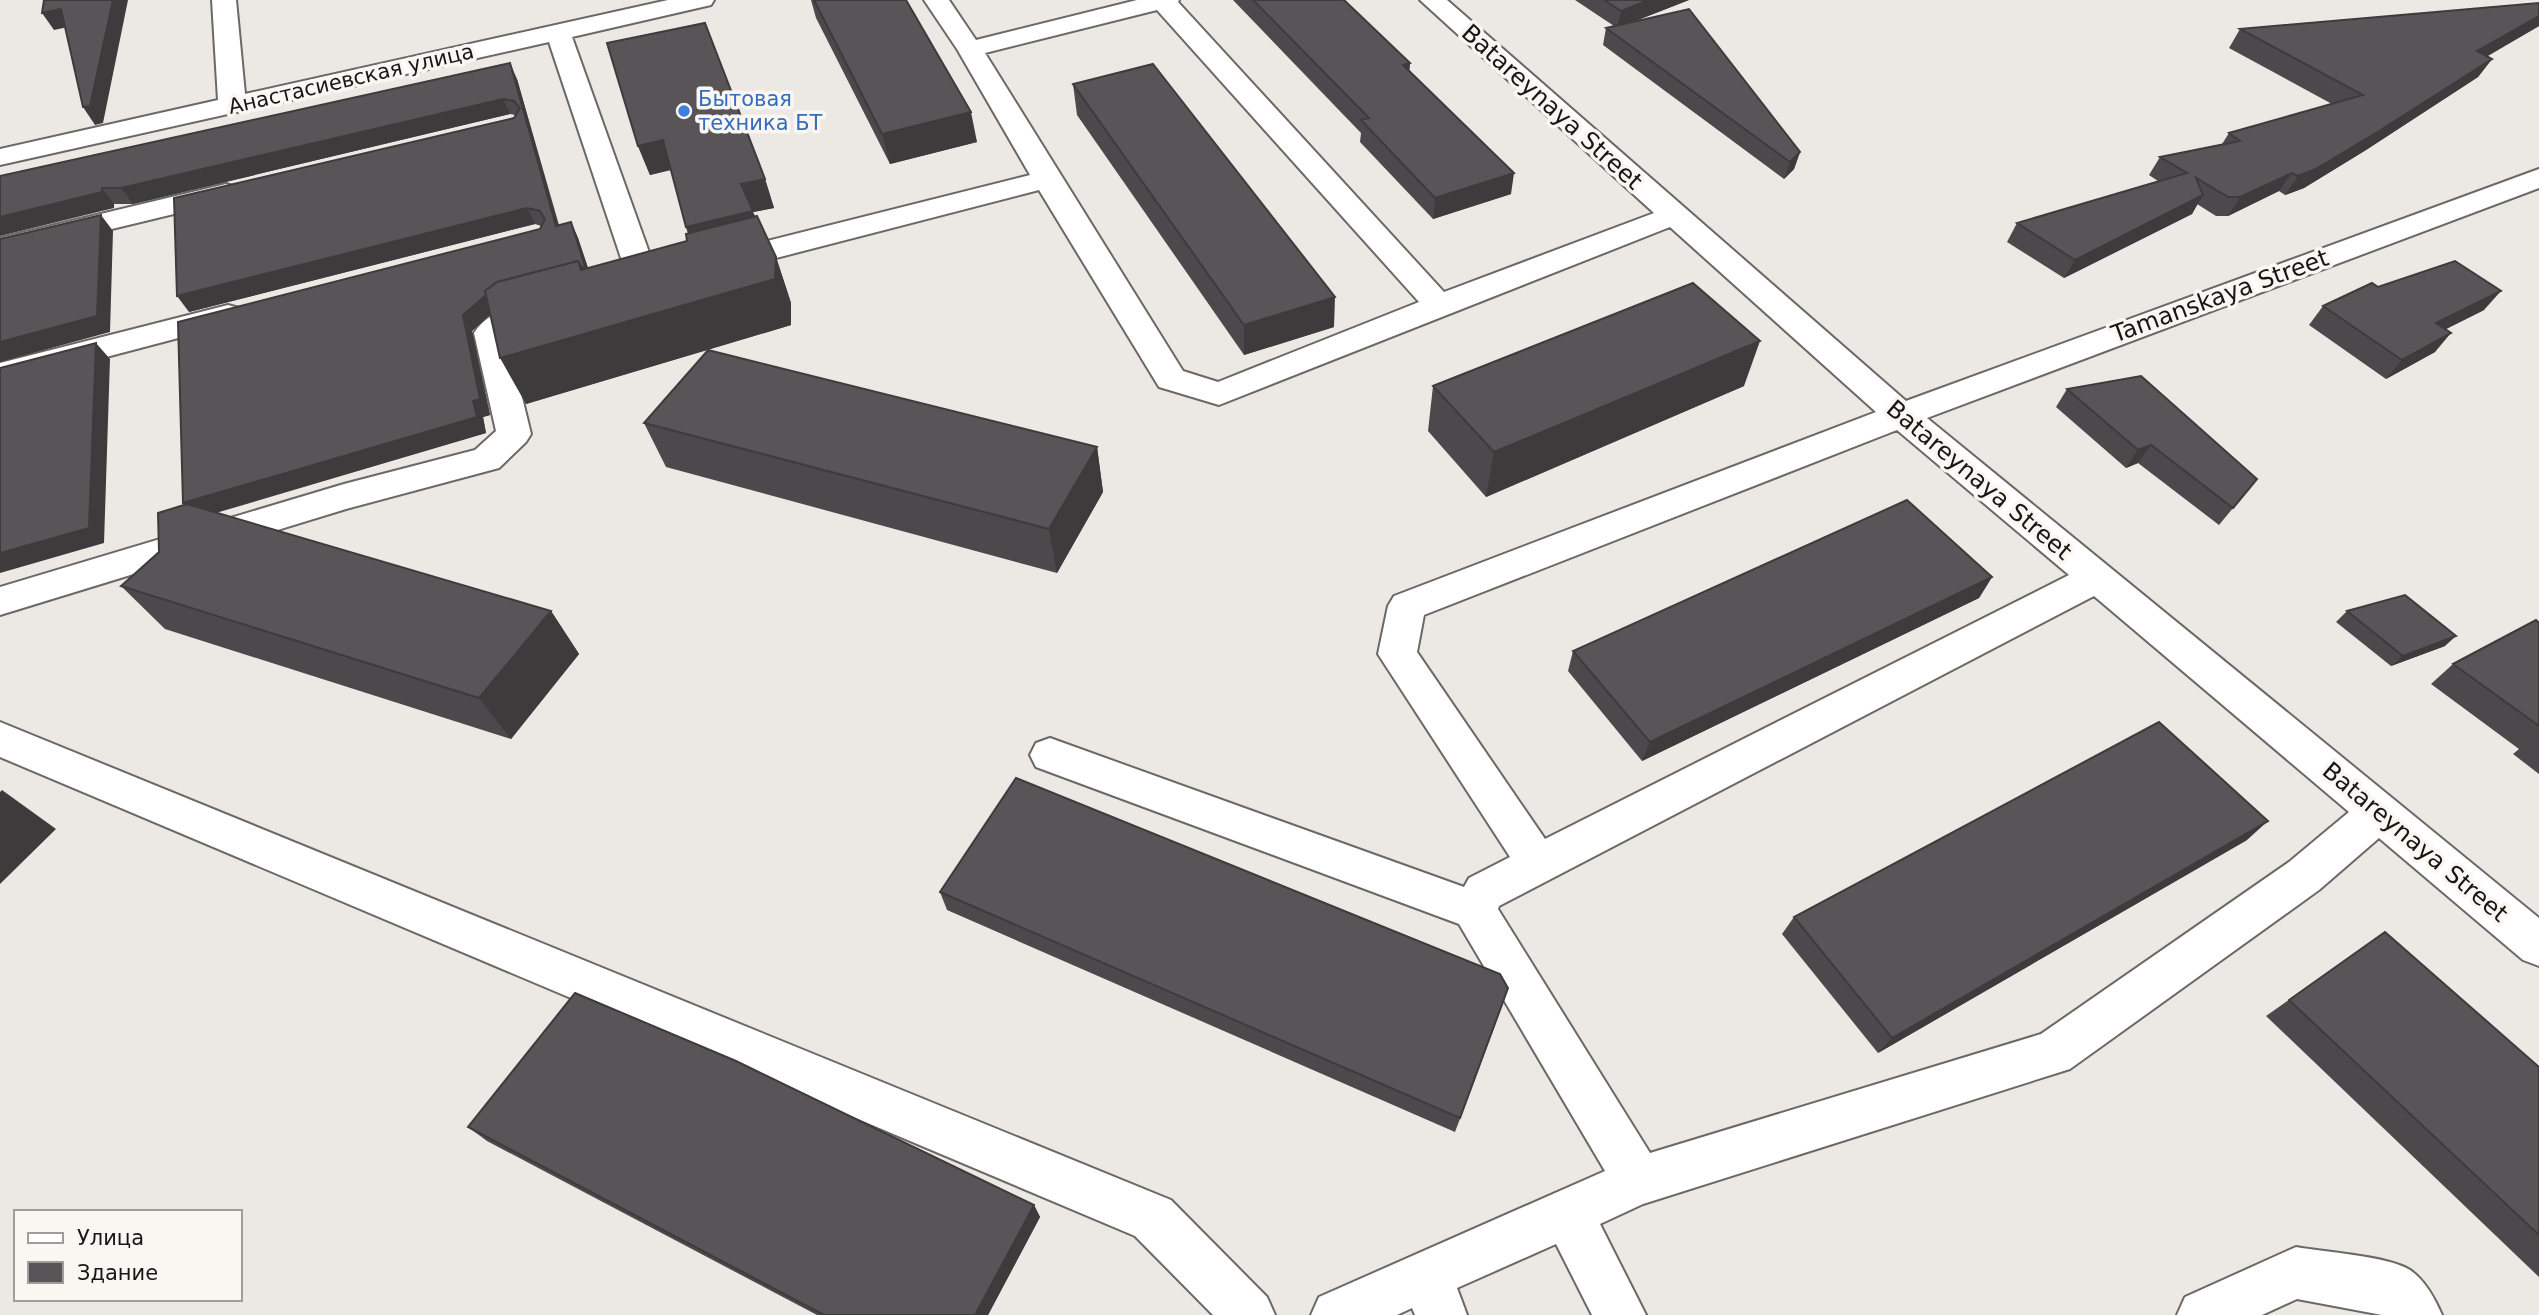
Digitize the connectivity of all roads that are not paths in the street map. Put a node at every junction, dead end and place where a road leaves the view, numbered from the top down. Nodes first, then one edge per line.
1 (224, 0) edge
2 (702, 0) edge
3 (936, 0) edge
4 (1432, 0) edge
5 (1165, 1) edge
6 (558, 32) junction
7 (970, 49) junction
8 (232, 105) junction
9 (0, 157) edge
10 (2539, 178) edge
11 (1046, 179) junction
12 (255, 186) edge
13 (1675, 215) junction
14 (0, 247) edge
15 (576, 300) edge
16 (1439, 305) junction
17 (254, 309) edge
18 (0, 374) edge
19 (1901, 415) junction
20 (2097, 578) junction
21 (0, 601) edge
22 (0, 739) edge
23 (1050, 755) dead end
24 (2379, 812) junction
25 (1538, 864) junction
26 (1474, 910) junction
27 (2539, 945) edge
28 (1639, 1181) junction
29 (1567, 1213) junction
30 (1434, 1295) edge
31 (1249, 1315) edge
32 (1337, 1315) edge
33 (1620, 1315) edge
34 (2203, 1315) edge
35 (2416, 1315) edge

1 - 8 street
2 - 6 street, Анастасиевская улица
3 - 7 street
4 - 13 street, Batareynaya Street
5 - 7 street
5 - 16 street
6 - 8 street, Анастасиевская улица
6 - 11 street
7 - 11 street
8 - 9 street, Анастасиевская улица
10 - 19 street, Tamanskaya Street
11 - 16 street
12 - 14 street
13 - 16 street
13 - 19 street, Batareynaya Street
15 - 21 street
17 - 18 street
19 - 20 street, Batareynaya Street
19 - 25 street, Tamanskaya Street
20 - 24 street, Batareynaya Street
20 - 25 street
22 - 31 street
23 - 26 street
24 - 27 street, Batareynaya Street
24 - 28 street
25 - 26 street
26 - 28 street
28 - 29 street
29 - 30 street
29 - 33 street
30 - 32 street
34 - 35 street

